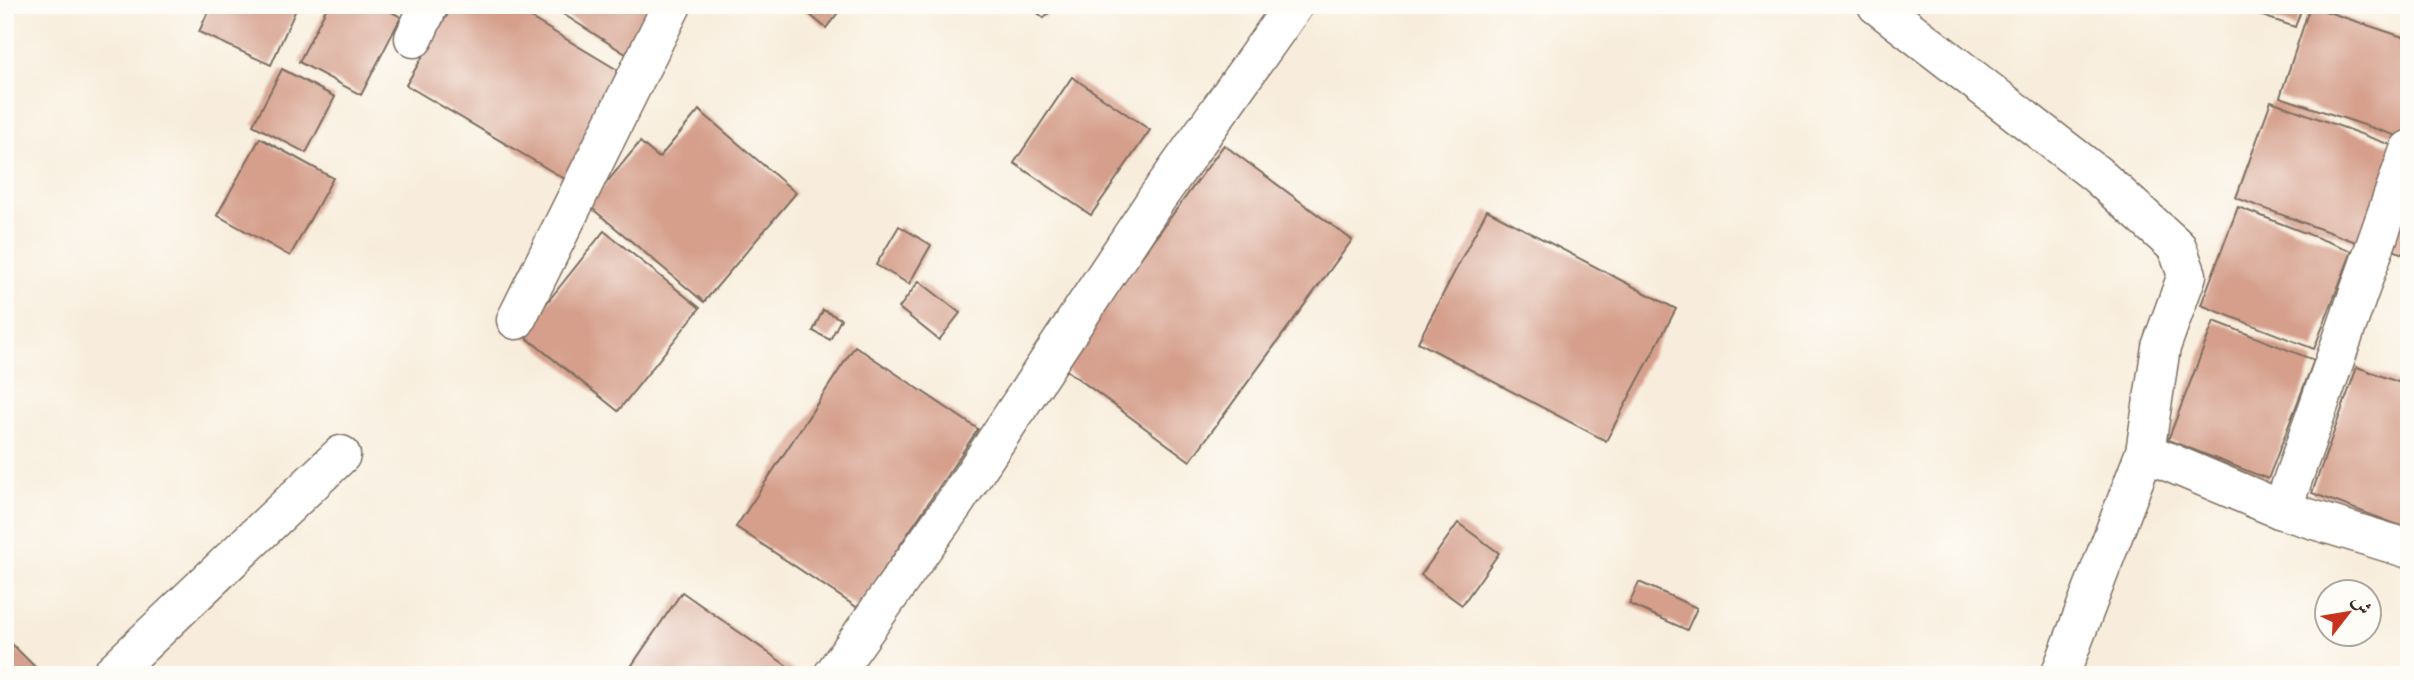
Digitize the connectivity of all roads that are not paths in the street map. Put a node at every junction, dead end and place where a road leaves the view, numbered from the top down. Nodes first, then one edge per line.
1 (672, 5) edge
2 (1294, 5) edge
3 (1877, 5) edge
4 (2409, 150) edge
5 (516, 320) dead end
6 (2145, 452) junction
7 (341, 455) dead end
8 (2282, 510) junction
9 (2409, 549) edge
10 (110, 675) edge
11 (833, 675) edge
12 (2060, 675) edge

1 - 5 street
2 - 11 street
3 - 6 street
4 - 8 street
6 - 8 street
6 - 12 street
7 - 10 street
8 - 9 street

